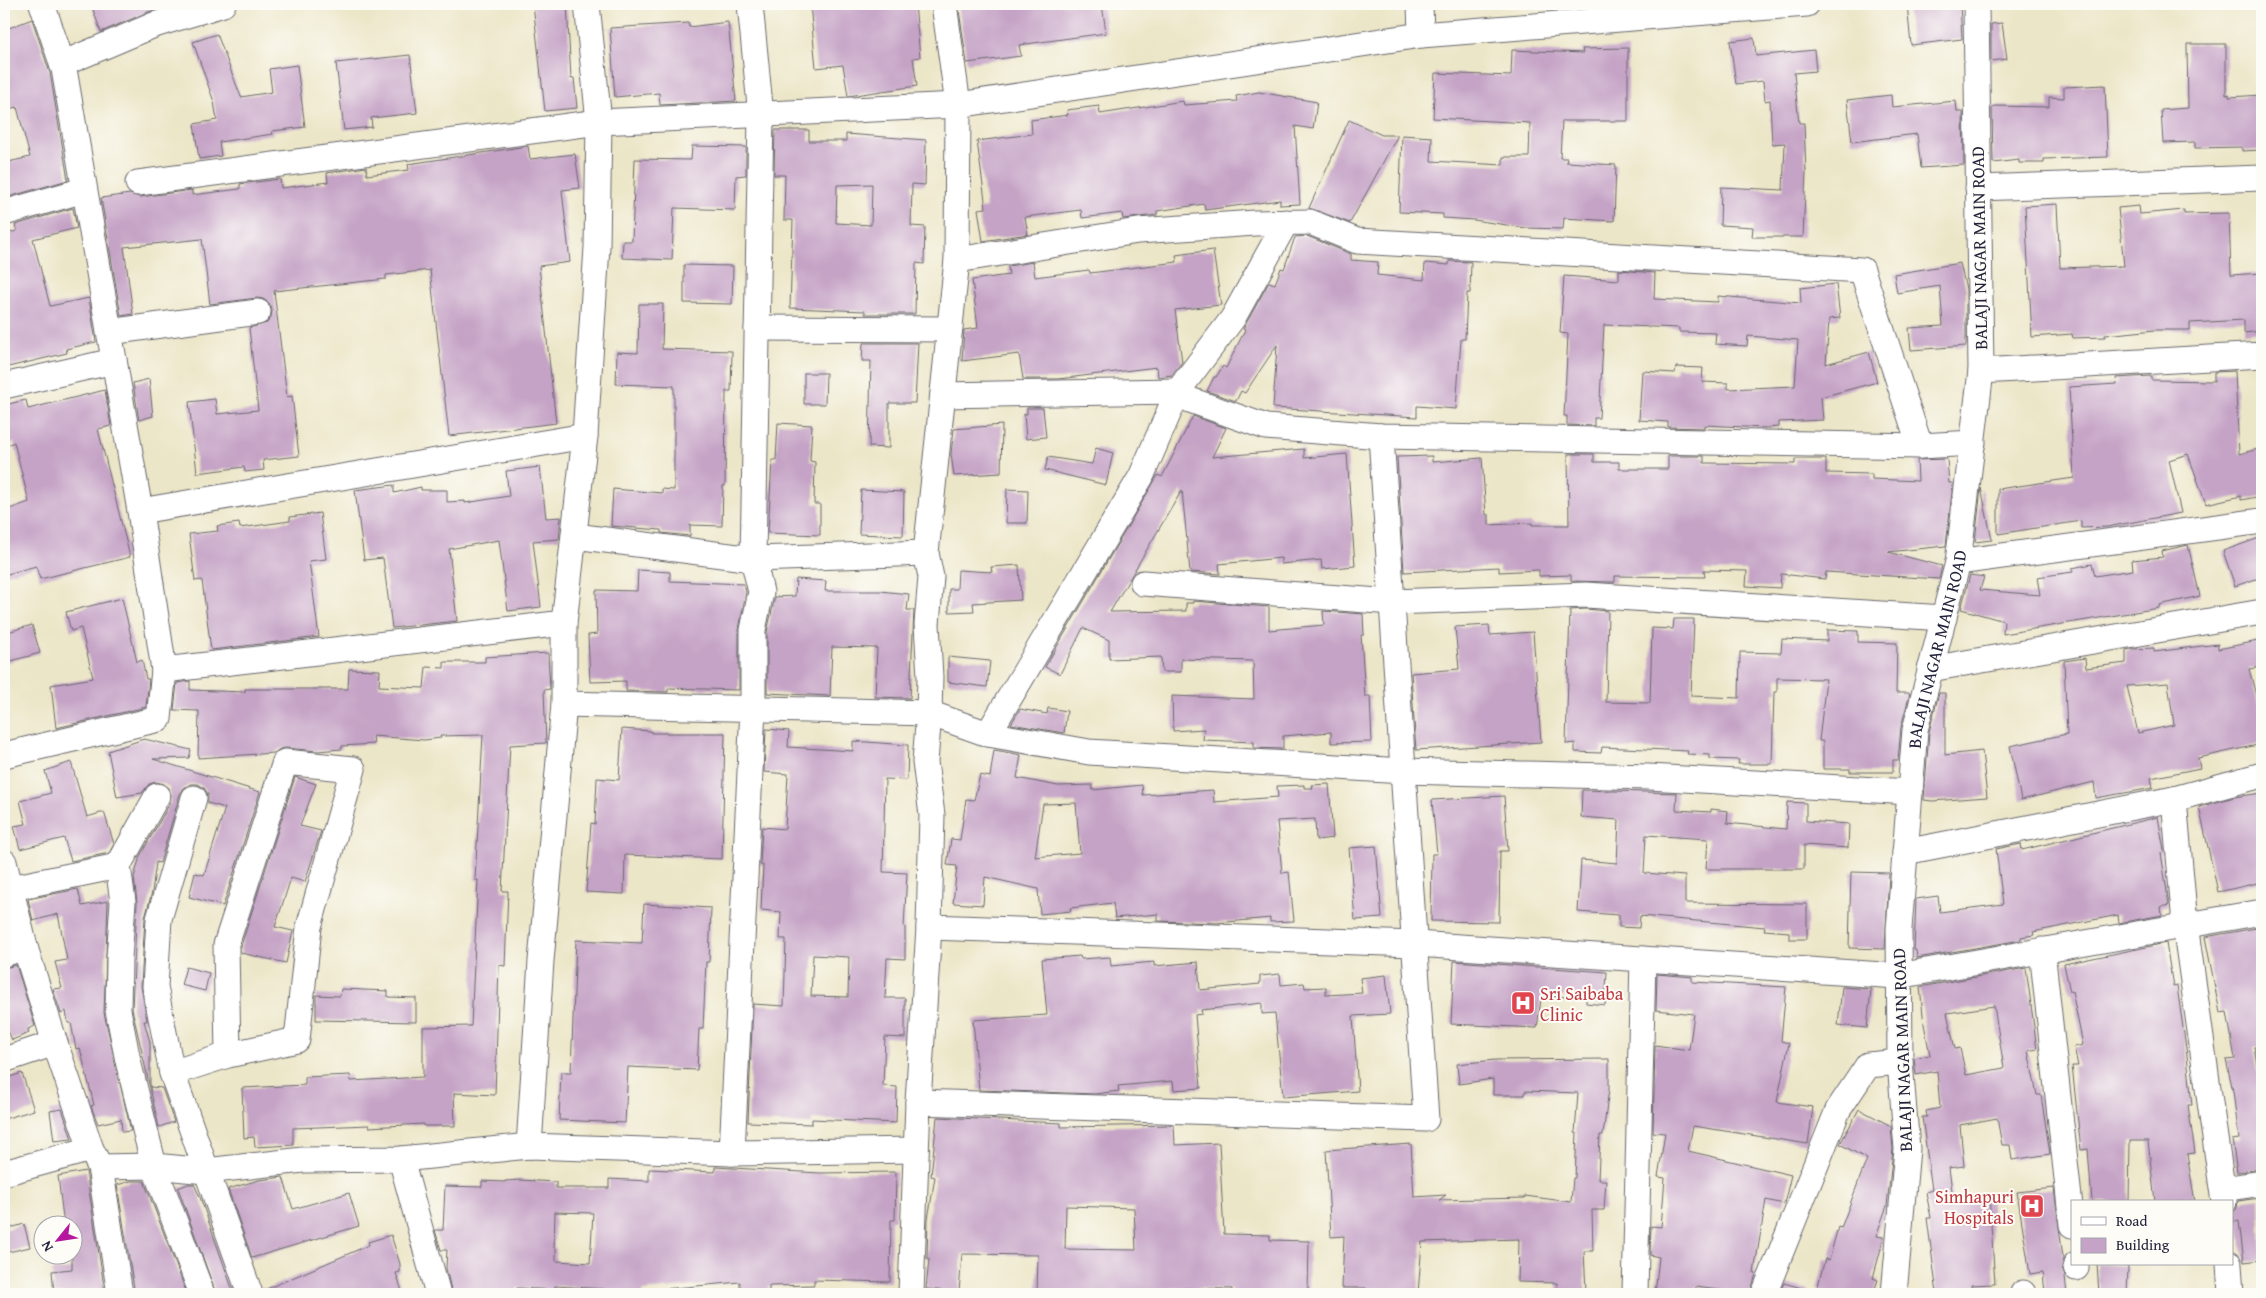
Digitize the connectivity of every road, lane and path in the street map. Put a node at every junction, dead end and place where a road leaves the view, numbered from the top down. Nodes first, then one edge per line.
1 (42, 4) edge
2 (223, 4) edge
3 (587, 4) edge
4 (750, 4) edge
5 (944, 4) edge
6 (1420, 4) edge
7 (1807, 4) edge
8 (1976, 4) edge
9 (1421, 35) junction
10 (62, 64) junction
11 (958, 105) junction
12 (761, 116) junction
13 (599, 122) junction
14 (2262, 178) edge
15 (138, 183) dead end
16 (1978, 188) junction
17 (84, 190) junction
18 (4, 213) edge
19 (1286, 222) junction
20 (957, 260) junction
21 (258, 312) dead end
22 (757, 328) junction
23 (950, 329) junction
24 (109, 332) junction
25 (2262, 355) edge
26 (114, 361) junction
27 (1981, 371) junction
28 (4, 386) edge
29 (1178, 391) junction
30 (943, 395) junction
31 (585, 436) junction
32 (1381, 436) junction
33 (1973, 443) junction
34 (1920, 446) junction
35 (140, 511) junction
36 (2262, 521) edge
37 (575, 536) junction
38 (926, 553) junction
39 (753, 559) junction
40 (1958, 562) junction
41 (1142, 582) dead end
42 (1392, 602) junction
43 (2262, 612) edge
44 (1944, 618) junction
45 (564, 623) junction
46 (1930, 669) junction
47 (164, 670) junction
48 (564, 704) junction
49 (753, 708) junction
50 (929, 713) junction
51 (988, 734) junction
52 (4, 755) edge
53 (1403, 771) junction
54 (2262, 775) edge
55 (1910, 792) junction
56 (157, 796) dead end
57 (194, 798) dead end
58 (2174, 799) junction
59 (1905, 852) junction
60 (4, 862) edge
61 (118, 866) junction
62 (11, 888) junction
63 (2262, 912) edge
64 (2186, 924) junction
65 (929, 927) junction
66 (1415, 944) junction
67 (15, 950) edge
68 (2042, 950) junction
69 (1643, 959) junction
70 (1898, 976) junction
71 (55, 1043) junction
72 (228, 1055) junction
73 (4, 1060) edge
74 (1900, 1062) junction
75 (172, 1073) junction
76 (918, 1102) junction
77 (530, 1146) junction
78 (916, 1150) junction
79 (732, 1153) junction
80 (95, 1158) junction
81 (401, 1159) junction
82 (154, 1166) junction
83 (206, 1171) junction
84 (4, 1173) edge
85 (2262, 1184) edge
86 (2224, 1195) edge
87 (2071, 1216) edge
88 (2229, 1266) edge
89 (120, 1294) edge
90 (202, 1294) edge
91 (250, 1294) edge
92 (438, 1294) edge
93 (910, 1294) edge
94 (1635, 1294) edge
95 (1764, 1294) edge
96 (1894, 1294) edge
97 (2231, 1294) edge

1 - 10 street
2 - 10 street
3 - 13 street
4 - 12 street
5 - 11 street
6 - 9 street
7 - 9 street
8 - 16 street, BALAJI NAGAR MAIN ROAD
9 - 11 street
10 - 17 street
11 - 12 street
11 - 20 street
12 - 13 street
12 - 22 street
13 - 15 street
13 - 31 street
14 - 16 street
16 - 27 street, BALAJI NAGAR MAIN ROAD
17 - 18 street
17 - 24 street
19 - 20 street
19 - 29 street
19 - 34 street
20 - 23 street
21 - 24 street
22 - 23 street
22 - 39 street
23 - 30 street
24 - 26 street
25 - 27 street
26 - 28 street
26 - 35 street
27 - 33 street, BALAJI NAGAR MAIN ROAD
29 - 30 street
29 - 32 street
29 - 51 street
30 - 38 street
31 - 35 street
31 - 37 street
32 - 34 street
32 - 42 street
33 - 34 street
33 - 40 street, BALAJI NAGAR MAIN ROAD
35 - 47 street
36 - 40 street
37 - 39 street
37 - 45 street
38 - 39 street
38 - 50 street
39 - 49 street
40 - 44 street, BALAJI NAGAR MAIN ROAD
41 - 42 street
42 - 44 street
42 - 53 street
43 - 46 street
44 - 46 street, BALAJI NAGAR MAIN ROAD
45 - 47 street
45 - 48 street
46 - 55 street, BALAJI NAGAR MAIN ROAD
47 - 52 street
48 - 49 street
48 - 77 street
49 - 50 street
49 - 79 street
50 - 51 street
50 - 65 street
51 - 53 street
53 - 55 street
53 - 66 street
54 - 58 street
55 - 59 street, BALAJI NAGAR MAIN ROAD
56 - 61 street
57 - 75 street
58 - 59 street
58 - 64 street
59 - 70 street, BALAJI NAGAR MAIN ROAD
60 - 62 street
61 - 62 street
61 - 82 street
62 - 67 street
63 - 64 street
64 - 68 street
64 - 86 street
65 - 66 street
65 - 76 street
66 - 69 street
66 - 76 street
67 - 71 street
68 - 70 street
68 - 87 street
69 - 70 street
69 - 94 street
70 - 74 street, BALAJI NAGAR MAIN ROAD
71 - 73 street
71 - 80 street
72 - 72 street
72 - 75 street
74 - 95 street
74 - 96 street, BALAJI NAGAR MAIN ROAD
75 - 83 street
76 - 78 street
77 - 79 street
77 - 81 street
78 - 79 street
78 - 93 street
80 - 82 street
80 - 84 street
80 - 89 street
81 - 83 street
81 - 92 street
82 - 83 street
82 - 90 street
83 - 91 street
85 - 86 street
88 - 97 street

